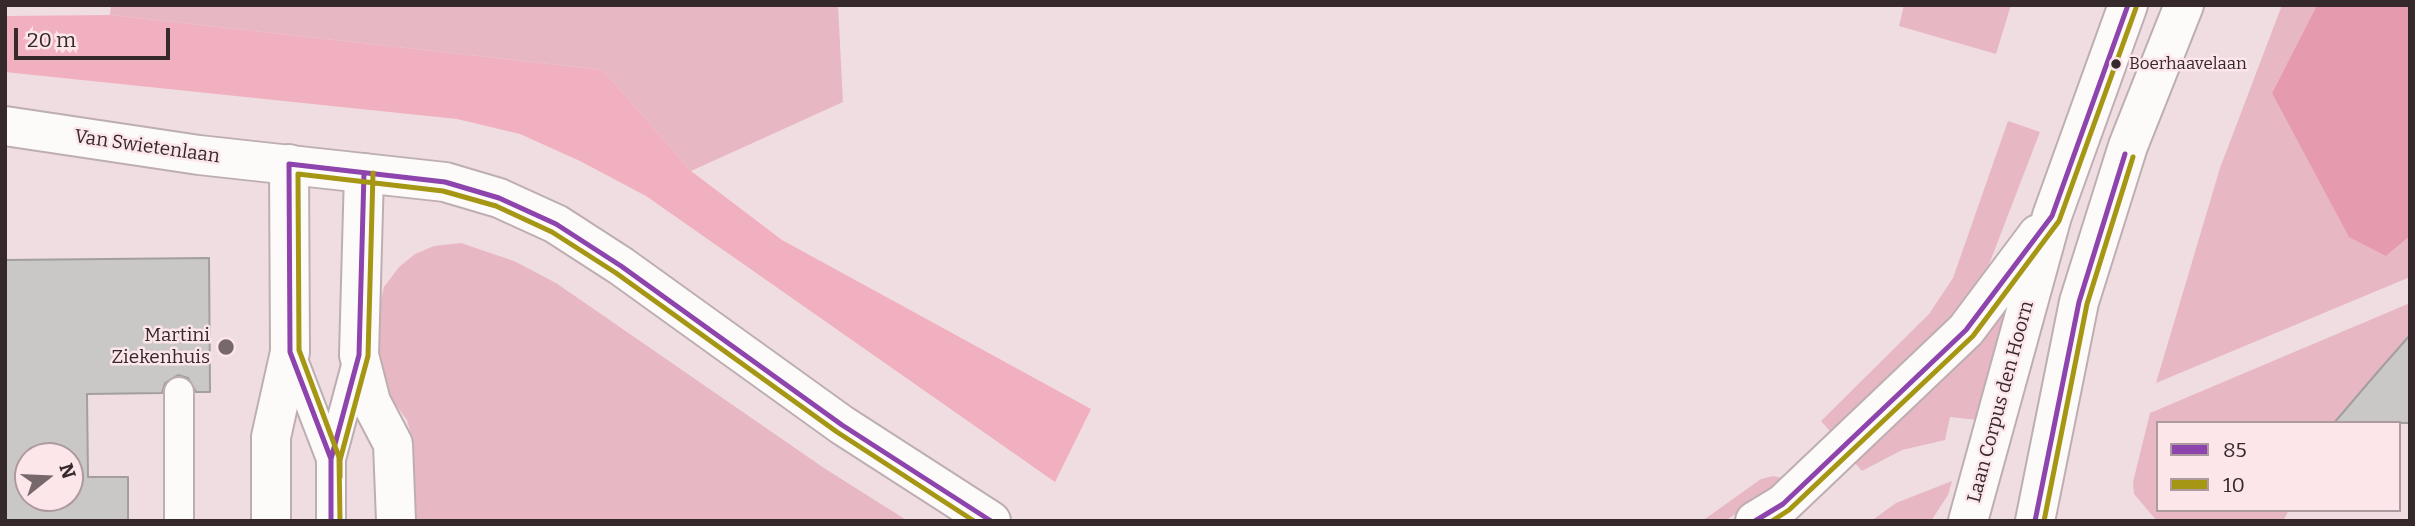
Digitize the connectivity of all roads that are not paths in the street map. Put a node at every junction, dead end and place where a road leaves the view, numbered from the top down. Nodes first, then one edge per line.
1 (2128, 5) edge
2 (2183, 5) edge
3 (5, 126) edge
4 (289, 164) junction
5 (364, 173) junction
6 (2052, 216) junction
7 (290, 352) junction
8 (359, 355) junction
9 (179, 392) dead end
10 (331, 459) junction
11 (179, 521) edge
12 (271, 521) edge
13 (331, 521) edge
14 (396, 521) edge
15 (991, 521) edge
16 (1755, 521) edge
17 (1968, 521) edge
18 (2035, 521) edge

1 - 6 street, Laan Corpus den Hoorn
2 - 18 street
3 - 4 street, Van Swietenlaan
4 - 5 street, Van Swietenlaan
4 - 7 street
5 - 8 street
5 - 15 street, Van Swietenlaan
6 - 16 street
6 - 17 street, Laan Corpus den Hoorn
7 - 10 lane
7 - 12 street
8 - 10 lane
8 - 14 street
9 - 11 lane
10 - 13 lane

